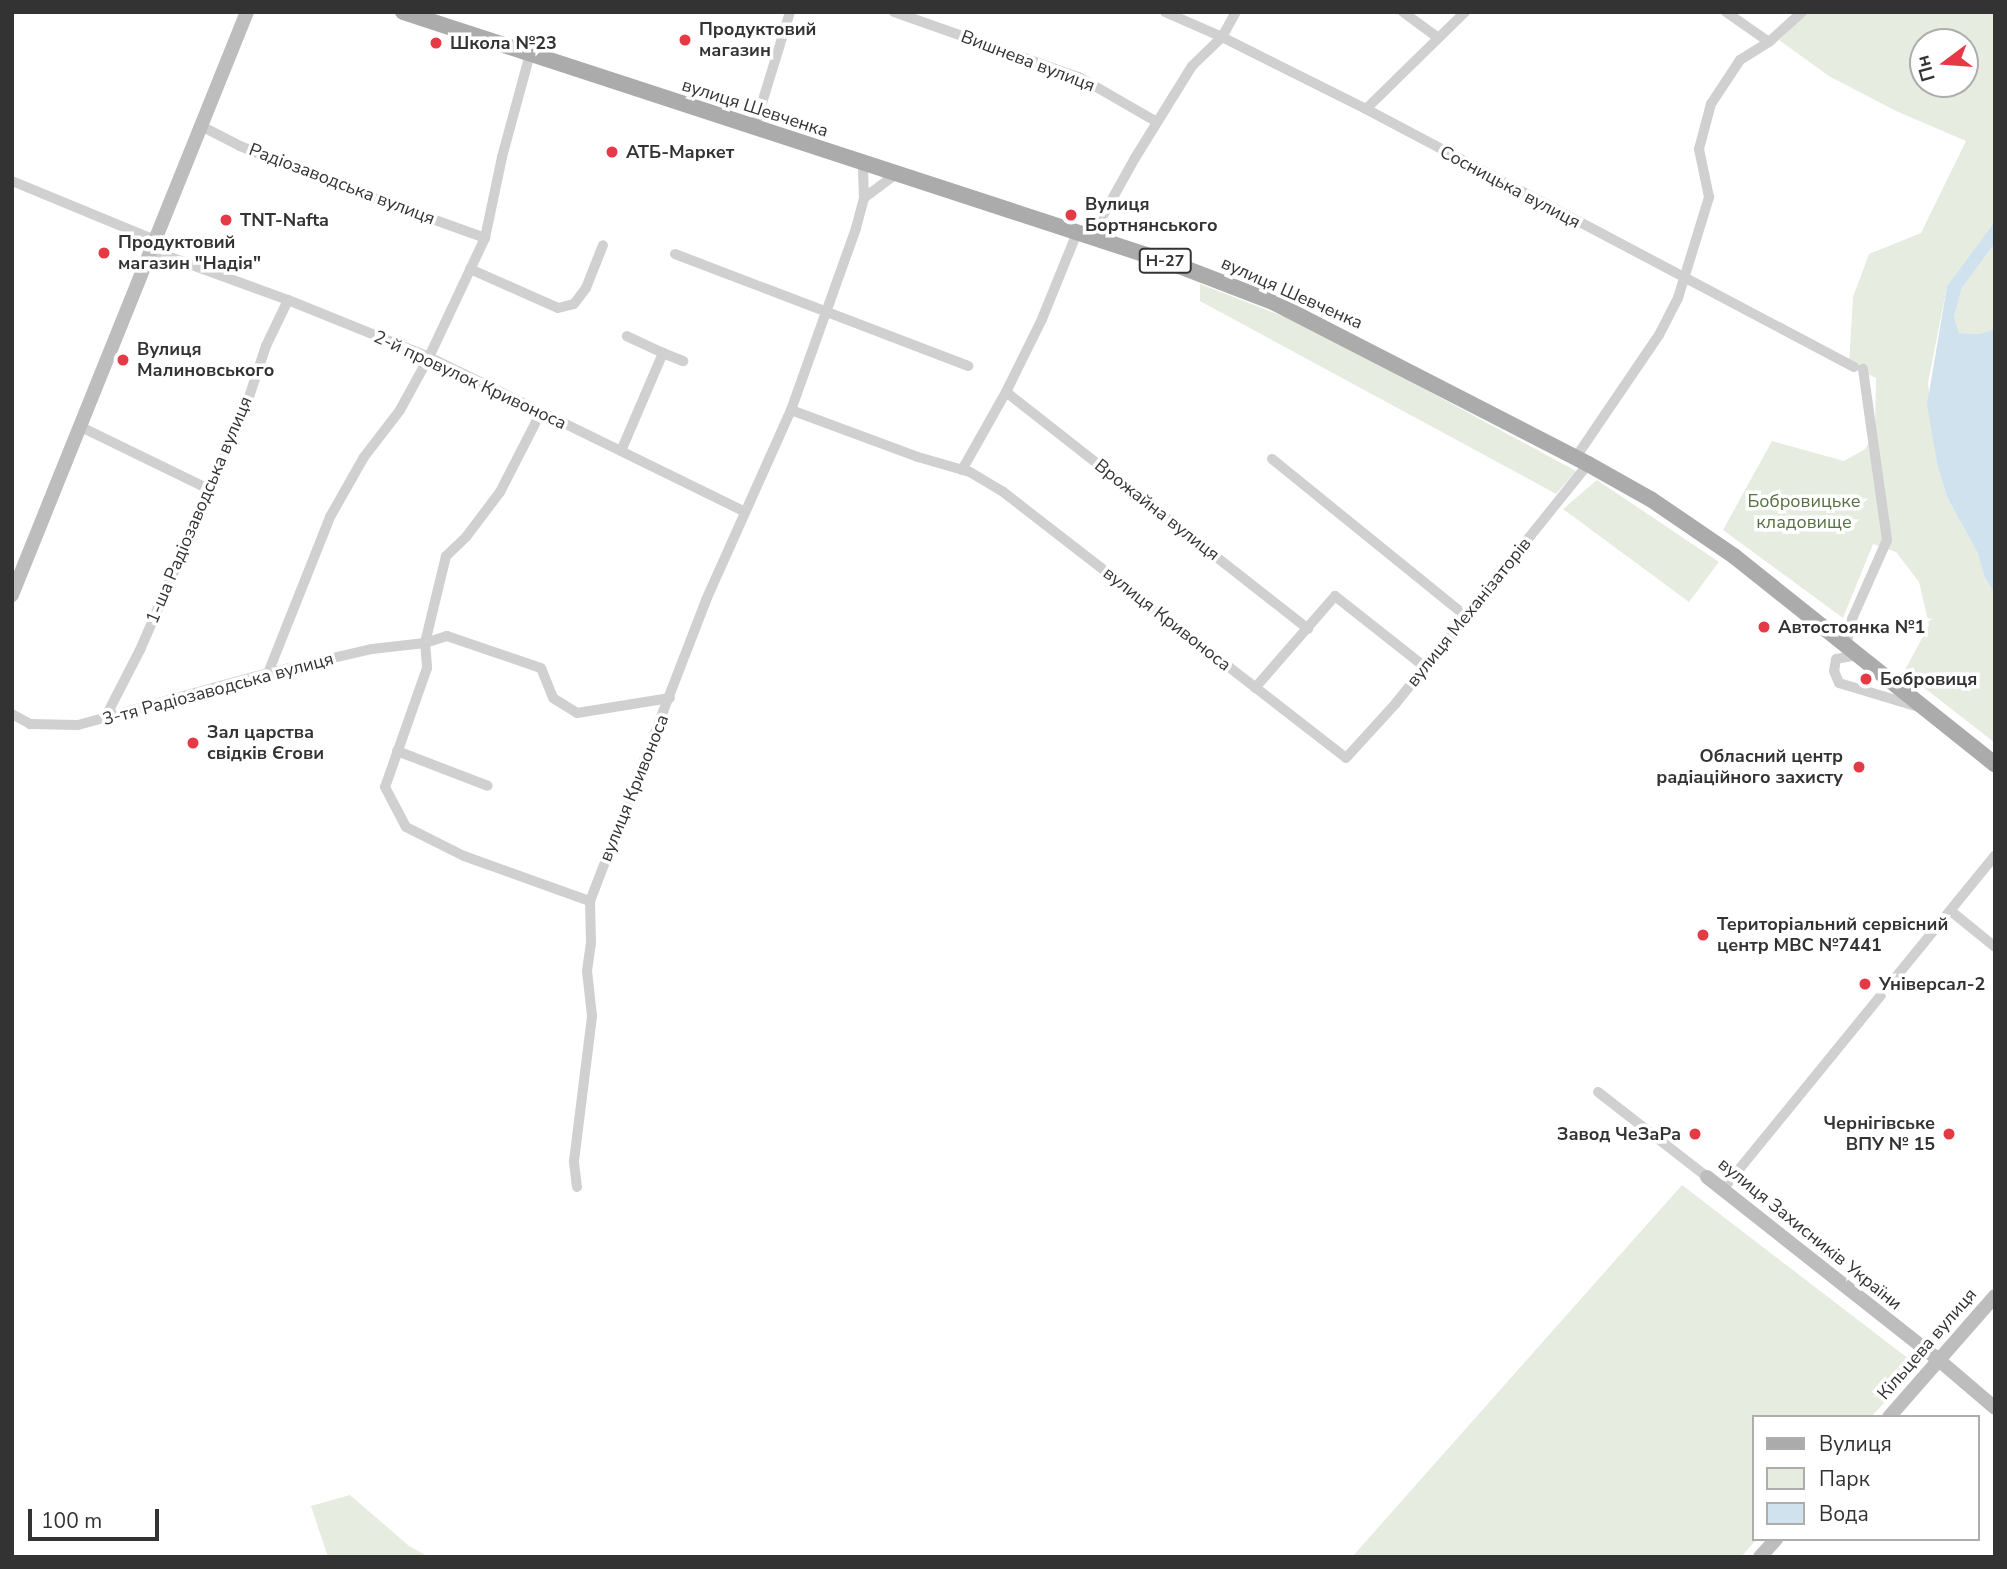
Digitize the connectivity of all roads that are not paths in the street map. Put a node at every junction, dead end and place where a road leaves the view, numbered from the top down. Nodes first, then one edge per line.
1 (247, 12) edge
2 (403, 12) edge
3 (790, 12) edge
4 (894, 12) edge
5 (1165, 12) edge
6 (1236, 12) edge
7 (1403, 12) edge
8 (1465, 12) edge
9 (1726, 12) edge
10 (1802, 12) edge
11 (1222, 37) junction
12 (1437, 37) junction
13 (1769, 42) junction
14 (530, 54) junction
15 (1366, 109) junction
16 (1157, 122) junction
17 (201, 126) junction
18 (754, 128) junction
19 (863, 164) junction
20 (896, 174) junction
21 (12, 181) edge
22 (864, 198) junction
23 (1084, 235) junction
24 (485, 238) junction
25 (153, 245) junction
26 (603, 245) dead end
27 (675, 254) dead end
28 (470, 268) junction
29 (1685, 279) junction
30 (288, 300) junction
31 (825, 312) junction
32 (627, 336) dead end
33 (663, 353) junction
34 (429, 357) junction
35 (683, 361) dead end
36 (968, 366) dead end
37 (1006, 392) junction
38 (791, 410) junction
39 (541, 412) junction
40 (79, 426) junction
41 (621, 452) junction
42 (1272, 459) dead end
43 (1582, 461) junction
44 (962, 470) junction
45 (209, 489) junction
46 (743, 512) junction
47 (12, 595) edge
48 (1466, 616) junction
49 (1308, 629) junction
50 (425, 643) junction
51 (1852, 650) junction
52 (1425, 667) junction
53 (268, 673) junction
54 (1255, 688) junction
55 (670, 698) junction
56 (1926, 709) junction
57 (12, 714) edge
58 (105, 718) junction
59 (397, 751) junction
60 (1346, 758) joint
61 (1995, 764) edge
62 (488, 786) dead end
63 (1995, 856) edge
64 (590, 901) junction
65 (1952, 912) junction
66 (1995, 947) edge
67 (1598, 1092) dead end
68 (1707, 1177) joint
69 (577, 1187) dead end
70 (1723, 1189) junction
71 (1993, 1303) edge
72 (1940, 1361) junction
73 (1995, 1408) edge
74 (1891, 1415) edge
75 (1774, 1541) edge
76 (1760, 1557) edge

1 - 17 street
2 - 14 main road, вулиця Шевченка / Н-27
3 - 18 street
4 - 16 street, Вишнева вулиця
5 - 11 street, Сосницька вулиця
6 - 11 street
7 - 12 street
8 - 12 street
9 - 13 street
10 - 13 street, вулиця Механізаторів
11 - 15 street, Сосницька вулиця
11 - 16 street
12 - 15 street
13 - 29 street, вулиця Механізаторів
14 - 18 main road, вулиця Шевченка / Н-27
14 - 24 street
15 - 29 street, Сосницька вулиця
16 - 23 street
17 - 24 street, Радіозаводська вулиця
17 - 25 street
18 - 19 main road, вулиця Шевченка / Н-27
19 - 20 main road, вулиця Шевченка / Н-27
19 - 22 street, вулиця Кривоноса
20 - 22 street
20 - 23 main road, вулиця Шевченка / Н-27
21 - 25 street, 2-й провулок Кривоноса
22 - 31 street, вулиця Кривоноса
23 - 37 street
23 - 43 main road, вулиця Шевченка / Н-27
24 - 28 street
25 - 30 street, 2-й провулок Кривоноса
25 - 40 street
26 - 28 street
27 - 31 street
28 - 34 street
29 - 43 street, вулиця Механізаторів
29 - 51 street, Сосницька вулиця
30 - 34 street, 2-й провулок Кривоноса
30 - 45 street, 1-ша Радіозаводська вулиця
31 - 36 street
31 - 38 street, вулиця Кривоноса
32 - 33 street
33 - 35 street
33 - 41 street
34 - 39 street, 2-й провулок Кривоноса
34 - 53 street
37 - 44 street
37 - 49 street, Врожайна вулиця
38 - 44 street, вулиця Кривоноса
38 - 46 street, вулиця Кривоноса
39 - 41 street, 2-й провулок Кривоноса
39 - 50 street
40 - 45 street
40 - 47 street
41 - 46 street, 2-й провулок Кривоноса
42 - 48 street
43 - 48 street, вулиця Механізаторів
43 - 51 main road, вулиця Шевченка / Н-27
44 - 54 street, вулиця Кривоноса
45 - 58 street, 1-ша Радіозаводська вулиця
46 - 55 street, вулиця Кривоноса
48 - 52 street, вулиця Механізаторів
49 - 52 street
49 - 54 street
50 - 53 street, 3-тя Радіозаводська вулиця
50 - 55 street, 3-тя Радіозаводська вулиця
50 - 59 street
51 - 56 main road, вулиця Шевченка / Н-27
51 - 56 street
52 - 60 street, вулиця Механізаторів
53 - 58 street, 3-тя Радіозаводська вулиця
54 - 60 street, вулиця Кривоноса
55 - 64 street, вулиця Кривоноса
56 - 61 main road, вулиця Шевченка / Н-27
57 - 58 street, 3-тя Радіозаводська вулиця
59 - 62 street
59 - 64 street
63 - 65 street
64 - 69 street, вулиця Кривоноса
65 - 66 street
65 - 70 street
67 - 68 street, вулиця Захисників України
68 - 70 street, вулиця Захисників України
70 - 72 street, вулиця Захисників України
71 - 72 street, Кільцева вулиця
72 - 73 street, вулиця Захисників України
72 - 74 street, Кільцева вулиця
75 - 76 street

